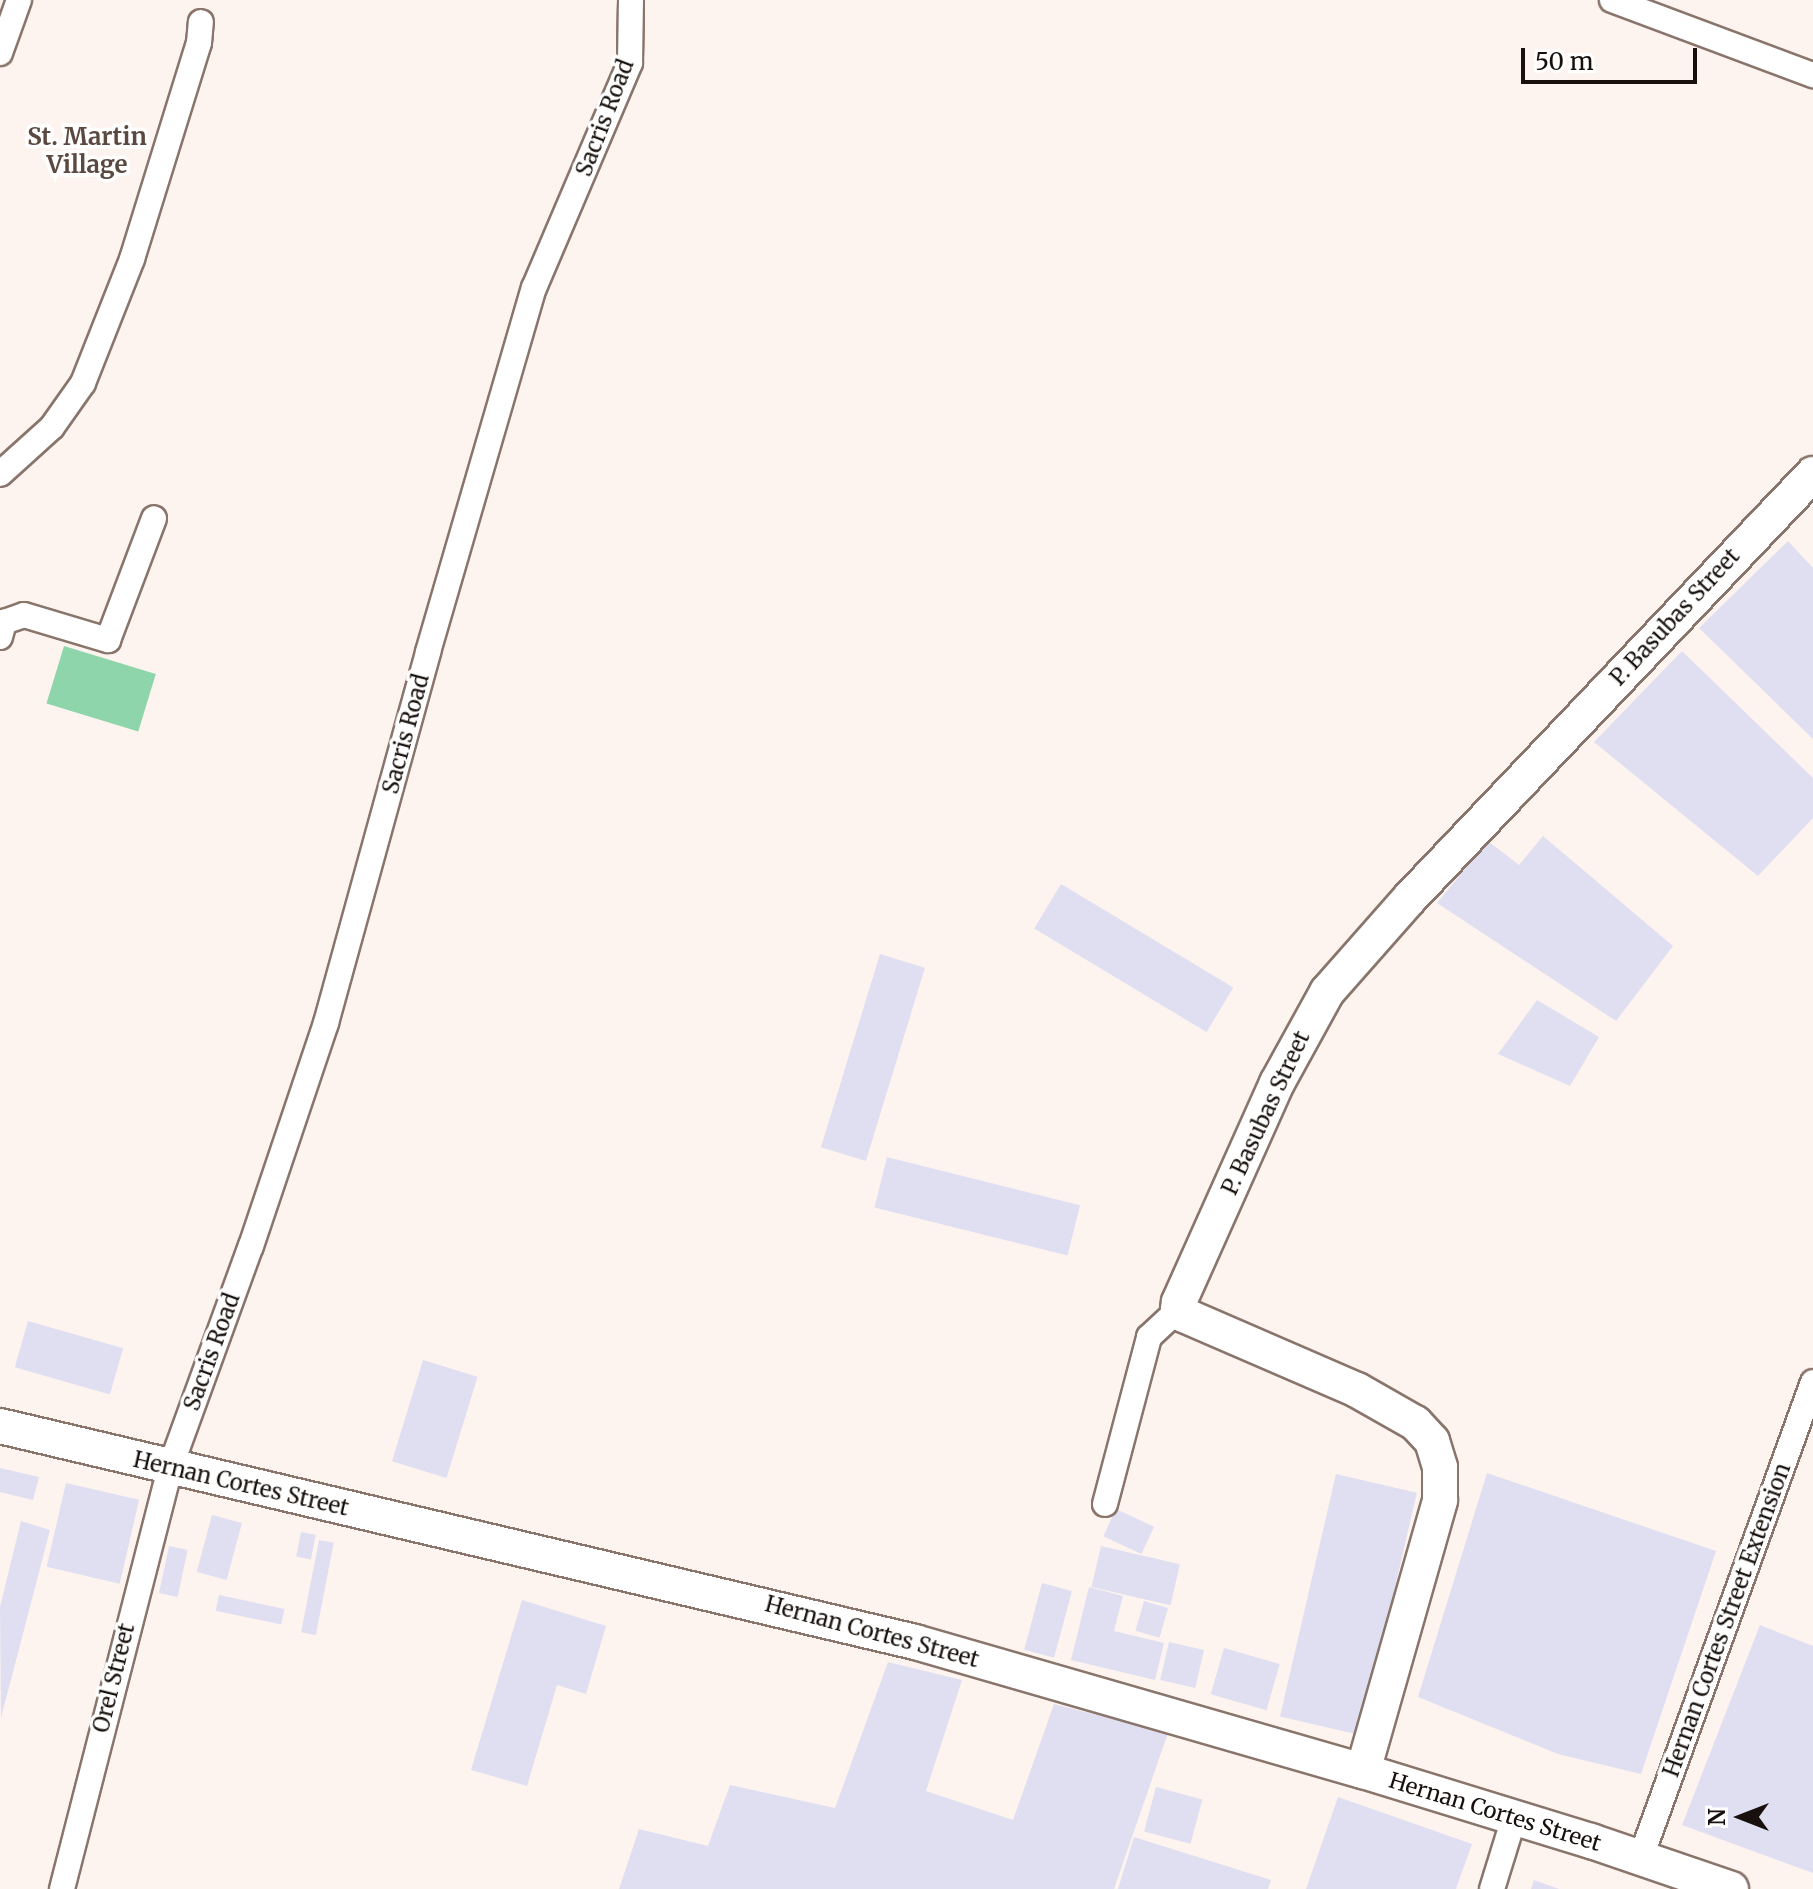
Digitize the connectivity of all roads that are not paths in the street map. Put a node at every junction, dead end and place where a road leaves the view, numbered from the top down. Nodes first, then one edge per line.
1 (19, 0) edge
2 (631, 0) edge
3 (1612, 0) edge
4 (201, 22) dead end
5 (0, 53) edge
6 (1813, 75) edge
7 (0, 474) edge
8 (1813, 474) edge
9 (154, 518) dead end
10 (2, 630) edge
11 (1178, 1310) junction
12 (1813, 1382) edge
13 (0, 1426) edge
14 (170, 1468) junction
15 (1105, 1504) dead end
16 (1363, 1771) junction
17 (1514, 1818) junction
18 (1641, 1857) junction
19 (62, 1889) edge
20 (1492, 1889) edge
21 (1731, 1889) edge

1 - 5 street
2 - 14 street, Sacris Road
3 - 6 street
4 - 7 street
8 - 11 main road, P. Basubas Street
9 - 10 street
11 - 15 street
11 - 16 main road
12 - 18 street, Hernan Cortes Street Extension
13 - 14 main road, Hernan Cortes Street
14 - 16 main road, Hernan Cortes Street
14 - 19 street, Orel Street
16 - 17 main road, Hernan Cortes Street
17 - 18 main road, Hernan Cortes Street
17 - 20 street
18 - 21 main road, Hernan Cortes Street

